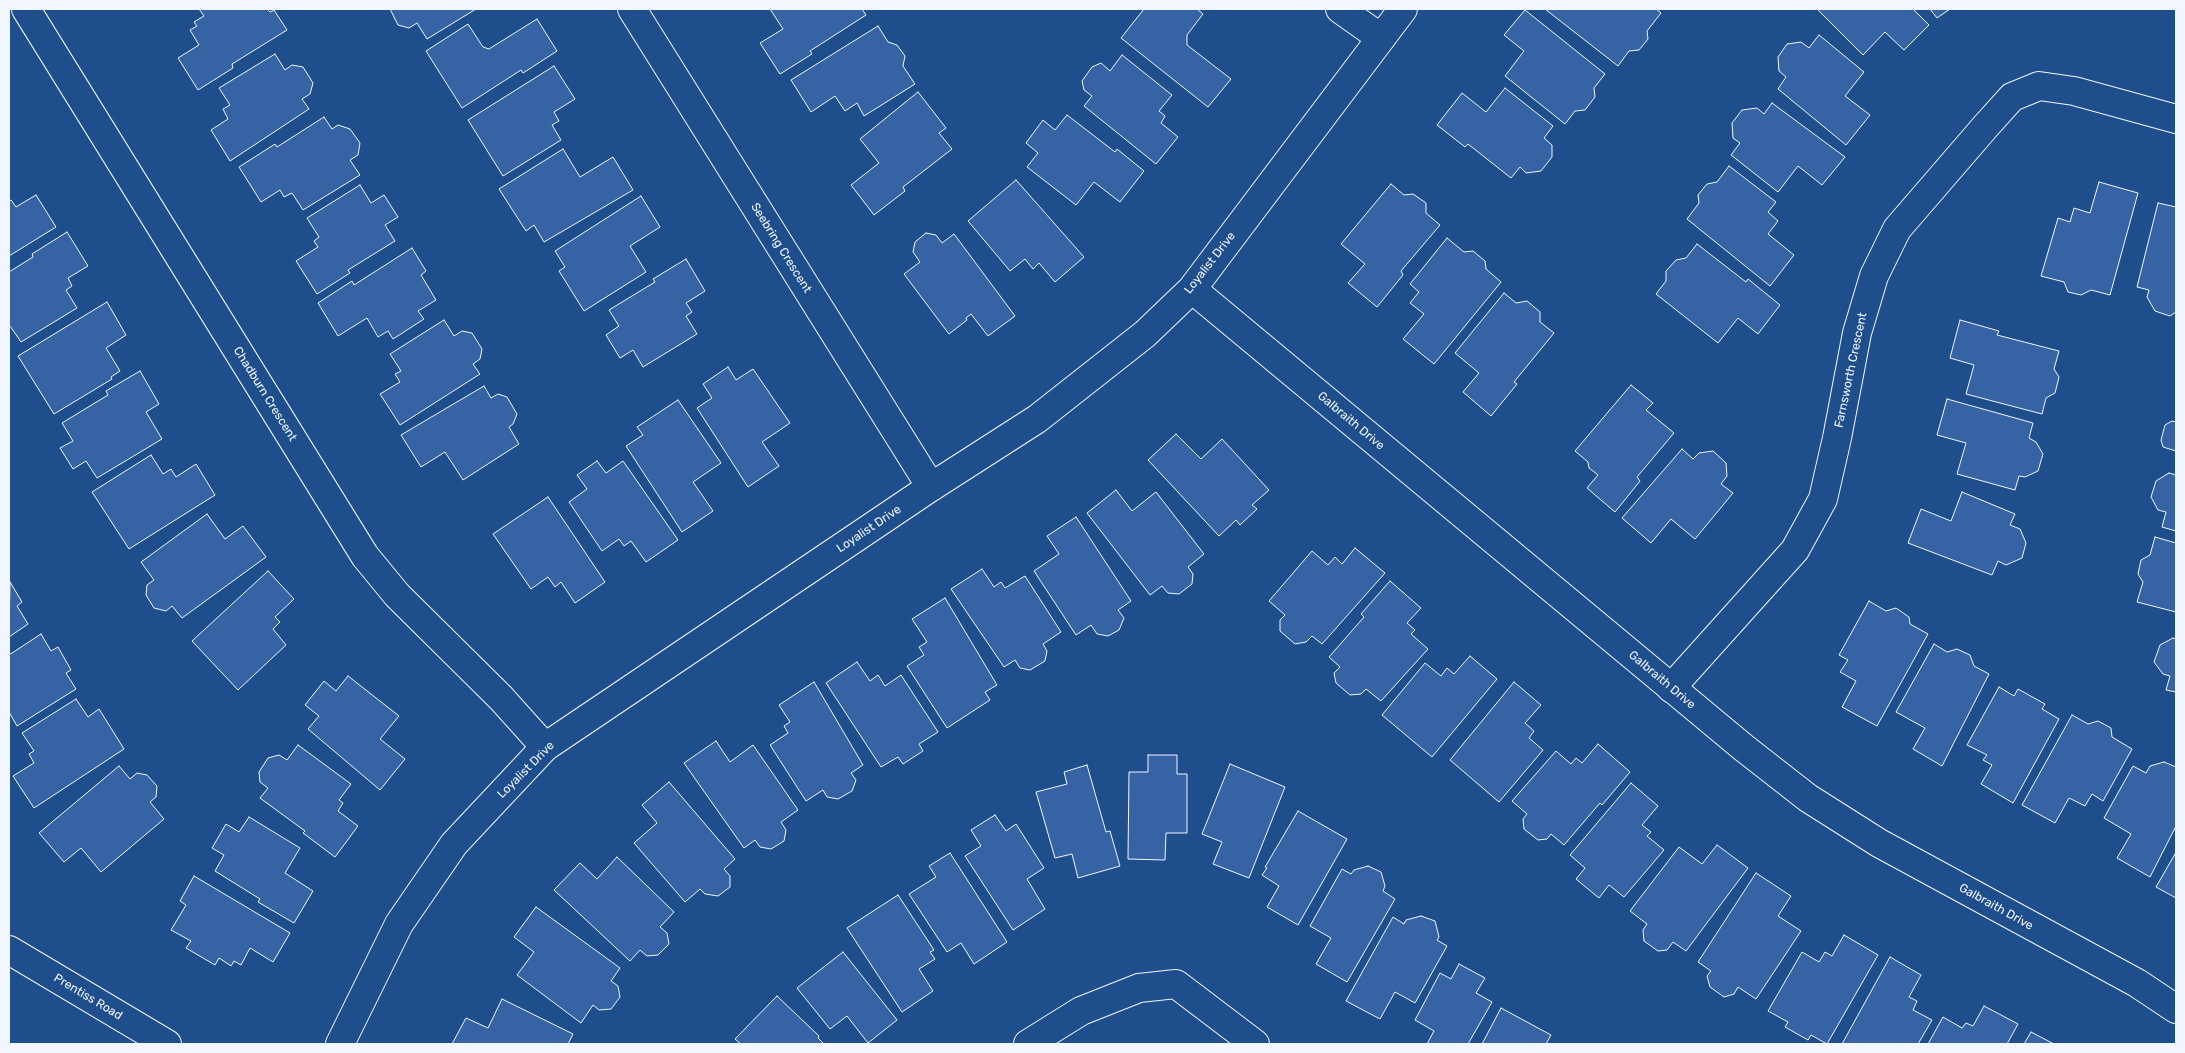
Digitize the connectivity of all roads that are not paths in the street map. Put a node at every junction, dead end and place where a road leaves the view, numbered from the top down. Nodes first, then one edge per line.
1 (26, 9) edge
2 (632, 9) edge
3 (1340, 9) edge
4 (1404, 9) edge
5 (1381, 38) junction
6 (2176, 119) edge
7 (1192, 289) junction
8 (931, 487) junction
9 (1671, 688) junction
10 (545, 747) junction
11 (9, 950) edge
12 (2176, 1009) edge
13 (167, 1044) edge
14 (340, 1044) edge
15 (1028, 1044) edge
16 (1255, 1044) edge

1 - 10 street, Chadburn Crescent
2 - 8 street, Seebring Crescent
3 - 5 street
4 - 5 street, Loyalist Drive
5 - 7 street, Loyalist Drive
6 - 9 street, Farnsworth Crescent
7 - 8 street, Loyalist Drive
7 - 9 street, Galbraith Drive
8 - 10 street, Loyalist Drive
9 - 12 street, Galbraith Drive
10 - 14 street, Loyalist Drive
11 - 13 street, Prentiss Road
15 - 16 street

